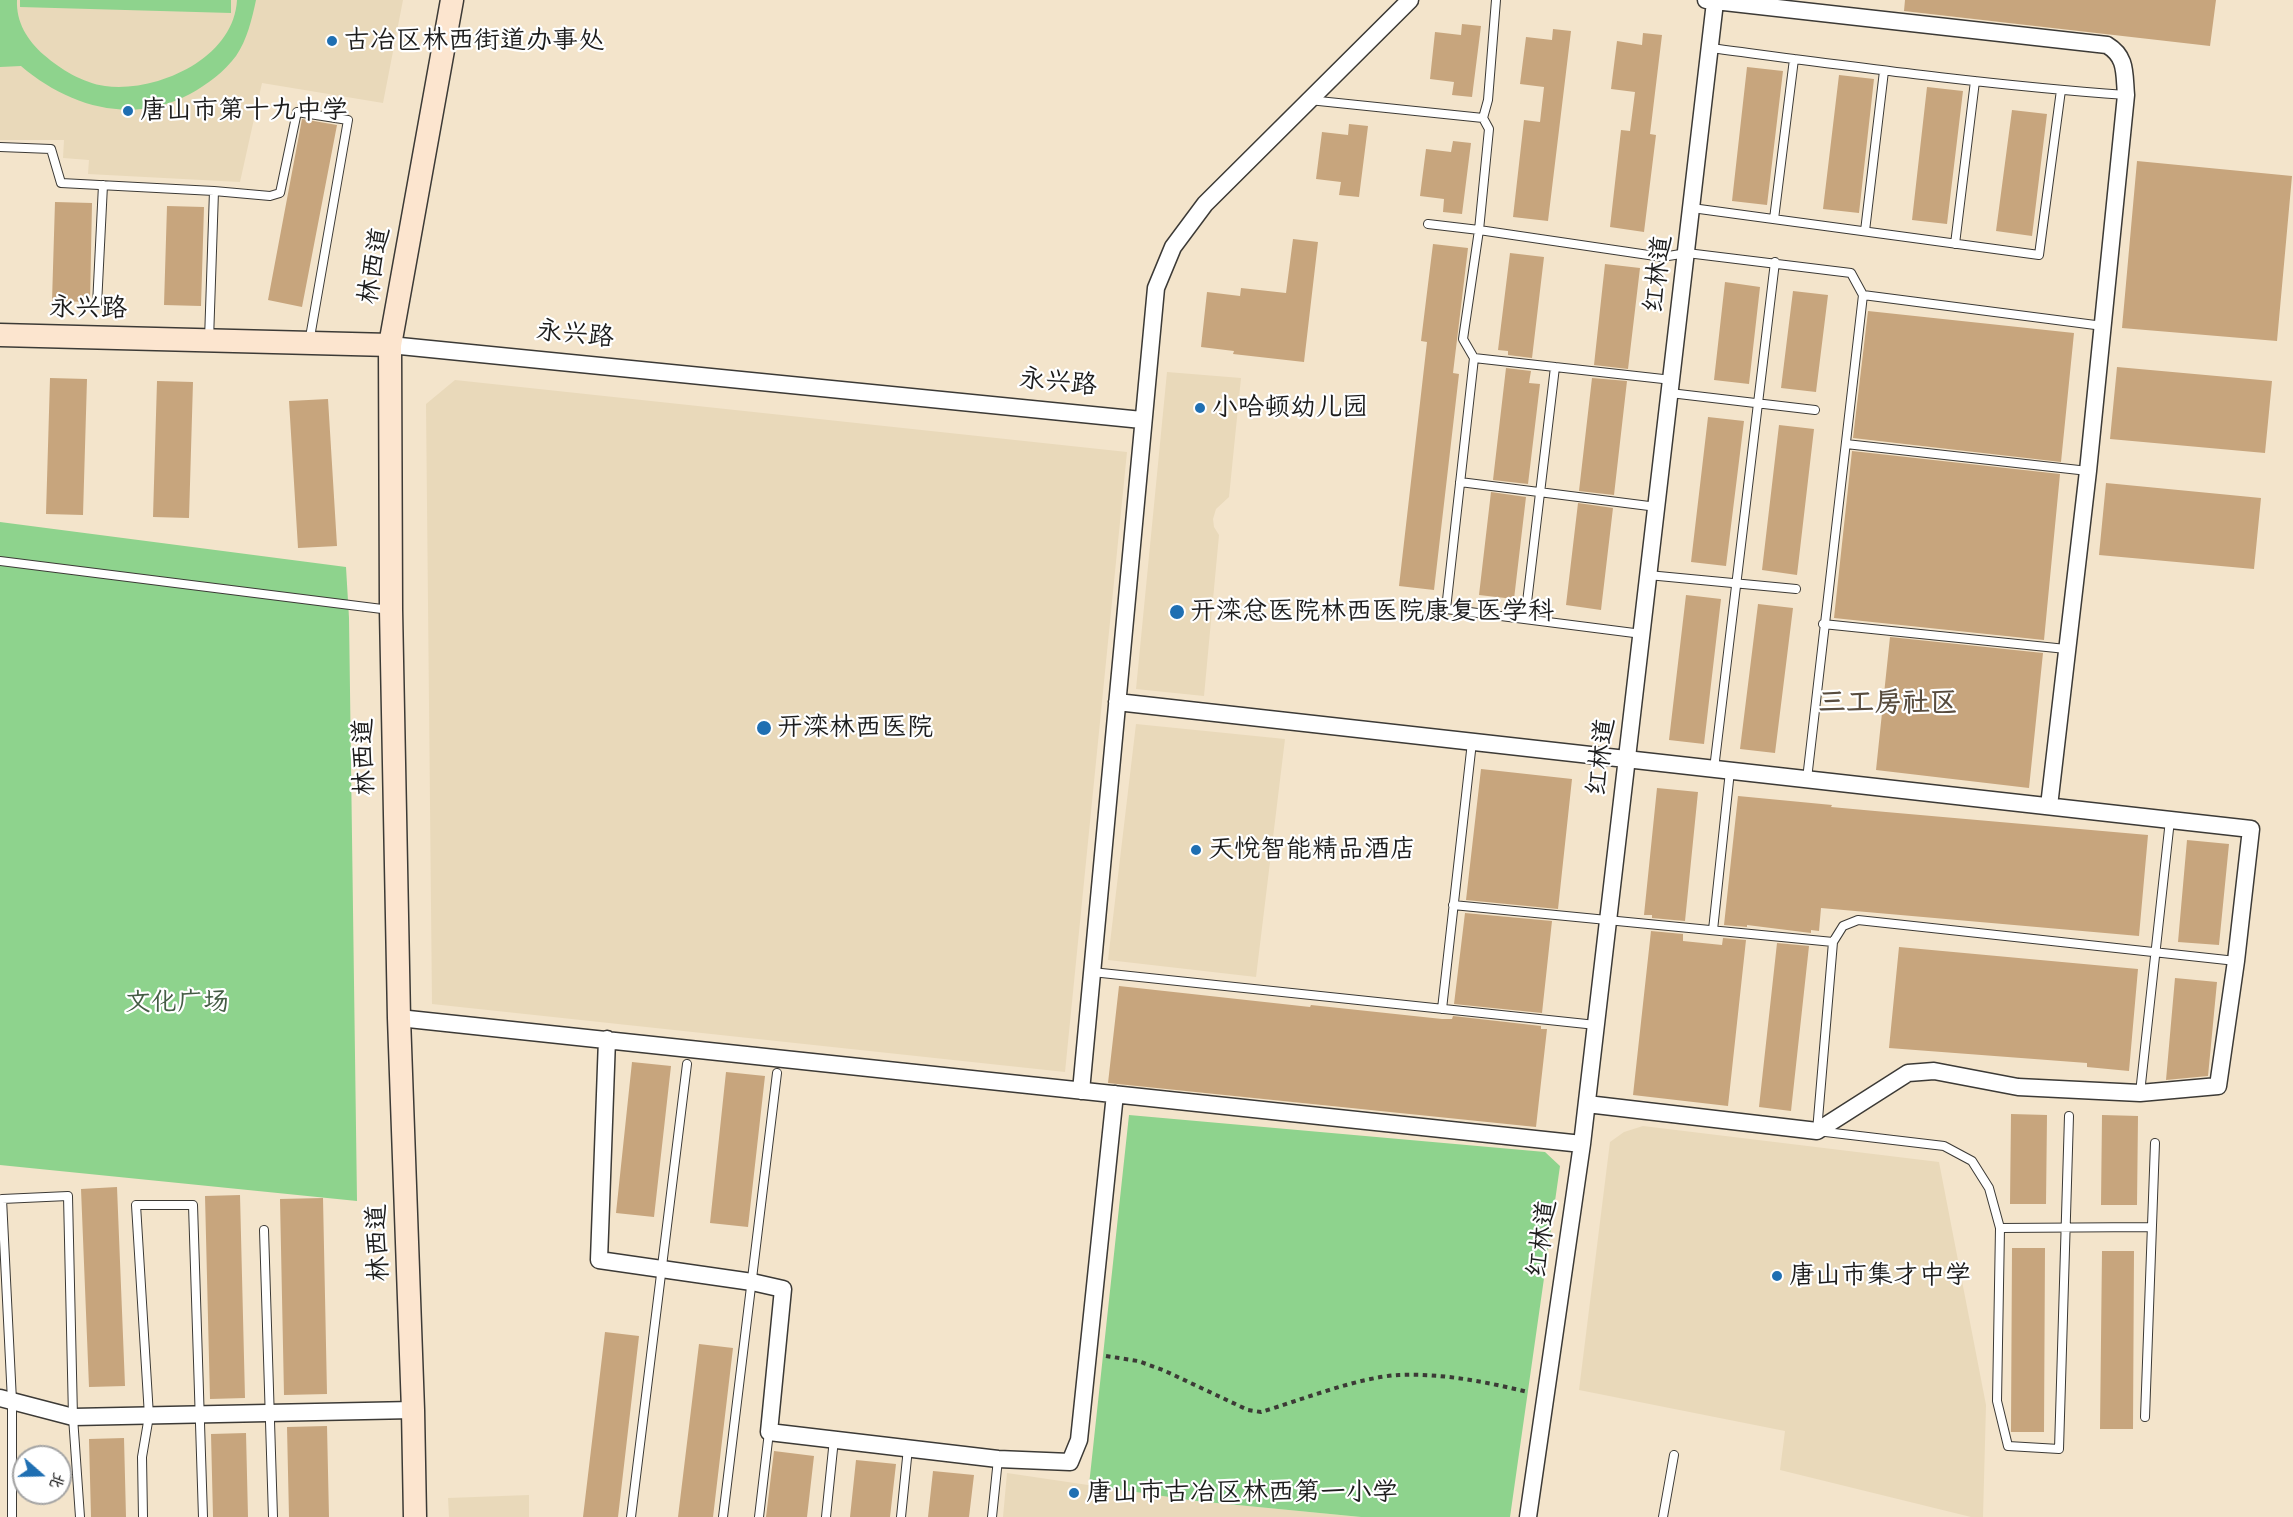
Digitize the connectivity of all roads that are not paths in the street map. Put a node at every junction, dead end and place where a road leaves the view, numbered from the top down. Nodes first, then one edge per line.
1 (452, 0) edge
2 (1410, 0) edge
3 (1496, 0) edge
4 (1710, 1) edge
5 (1710, 48) junction
6 (1794, 59) junction
7 (1884, 71) junction
8 (1975, 81) junction
9 (2061, 90) junction
10 (2126, 95) junction
11 (1309, 100) junction
12 (1483, 118) junction
13 (0, 147) edge
14 (103, 185) junction
15 (214, 191) junction
16 (1692, 208) junction
17 (1774, 219) junction
18 (1428, 224) dead end
19 (1479, 230) junction
20 (1865, 231) junction
21 (1954, 244) junction
22 (1687, 253) junction
23 (1774, 262) junction
24 (1863, 296) junction
25 (97, 305) dead end
26 (2103, 326) junction
27 (0, 335) edge
28 (209, 340) junction
29 (309, 343) junction
30 (390, 345) junction
31 (1474, 358) junction
32 (1555, 367) junction
33 (1671, 387) junction
34 (1757, 403) junction
35 (1815, 410) dead end
36 (1142, 420) junction
37 (1846, 444) junction
38 (2088, 471) junction
39 (1460, 482) junction
40 (1540, 492) junction
41 (1657, 507) junction
42 (0, 561) edge
43 (1648, 575) junction
44 (1736, 583) junction
45 (1796, 589) dead end
46 (391, 610) junction
47 (1526, 619) junction
48 (1823, 624) junction
49 (1642, 634) junction
50 (2067, 649) junction
51 (1117, 702) junction
52 (1472, 742) junction
53 (1627, 759) junction
54 (1722, 770) junction
55 (1806, 779) junction
56 (2049, 806) junction
57 (2170, 820) junction
58 (1453, 905) junction
59 (1608, 920) junction
60 (1713, 930) junction
61 (1833, 942) junction
62 (2156, 952) junction
63 (2236, 961) junction
64 (1092, 972) junction
65 (1442, 1009) junction
66 (399, 1018) junction
67 (1596, 1025) junction
68 (607, 1039) junction
69 (687, 1064) dead end
70 (777, 1073) dead end
71 (1081, 1091) junction
72 (1115, 1094) junction
73 (2140, 1094) junction
74 (1587, 1104) junction
75 (2069, 1116) dead end
76 (1817, 1131) junction
77 (2155, 1143) dead end
78 (1582, 1144) junction
79 (2151, 1227) junction
80 (2000, 1228) junction
81 (2064, 1228) junction
82 (264, 1230) dead end
83 (661, 1268) junction
84 (752, 1282) junction
85 (6, 1400) edge
86 (413, 1410) junction
87 (269, 1413) junction
88 (198, 1415) junction
89 (149, 1416) junction
90 (73, 1417) junction
91 (2145, 1417) dead end
92 (769, 1432) junction
93 (834, 1439) junction
94 (908, 1448) junction
95 (1674, 1455) dead end
96 (998, 1459) junction
97 (12, 1517) edge
98 (80, 1517) edge
99 (143, 1517) edge
100 (203, 1517) edge
101 (273, 1517) edge
102 (415, 1517) edge
103 (632, 1517) edge
104 (723, 1517) edge
105 (759, 1517) edge
106 (826, 1517) edge
107 (901, 1517) edge
108 (992, 1517) edge
109 (1528, 1517) edge
110 (1663, 1517) edge

1 - 30 main road, 林西道
2 - 11 street
3 - 12 lane
4 - 5 street, 红林道
4 - 10 street
5 - 6 lane
5 - 16 street, 红林道
6 - 7 lane
6 - 17 lane
7 - 8 lane
7 - 20 lane
8 - 9 lane
8 - 21 lane
9 - 10 lane
9 - 21 lane
10 - 26 street
11 - 12 lane
11 - 36 street
12 - 19 lane
13 - 14 lane
14 - 15 lane
14 - 25 lane
15 - 28 lane
15 - 29 lane
16 - 17 lane
16 - 22 street, 红林道
17 - 20 lane
18 - 19 lane
19 - 22 lane
19 - 31 lane
20 - 21 lane
22 - 23 lane
22 - 33 street, 红林道
23 - 24 lane
23 - 34 lane
24 - 26 lane
24 - 37 lane
26 - 38 street
27 - 28 main road, 永兴路
28 - 29 main road, 永兴路
29 - 30 main road, 永兴路
30 - 36 street, 永兴路
30 - 46 main road, 林西道
31 - 32 lane
31 - 39 lane
32 - 33 lane
32 - 40 lane
33 - 34 lane
33 - 41 street, 红林道
34 - 35 lane
34 - 44 lane
36 - 51 street
37 - 38 lane
37 - 48 lane
38 - 50 street
39 - 40 lane
39 - 47 lane
40 - 41 lane
40 - 47 lane
41 - 43 street, 红林道
42 - 46 lane
43 - 44 lane
43 - 49 street, 红林道
44 - 45 lane
44 - 54 lane
46 - 66 main road, 林西道
47 - 49 lane
48 - 50 lane
48 - 55 lane
49 - 53 street, 红林道
50 - 56 street
51 - 52 street
51 - 64 street
52 - 53 street
52 - 58 lane
53 - 54 street
53 - 59 street, 红林道
54 - 55 street
54 - 60 lane
55 - 56 street
56 - 57 street
57 - 62 lane
57 - 63 street
58 - 59 lane
58 - 65 lane
59 - 60 lane
59 - 67 street, 红林道
60 - 61 lane
61 - 62 lane
61 - 76 lane
62 - 63 lane
62 - 73 lane
63 - 73 street
64 - 65 lane
64 - 71 street
65 - 67 lane
66 - 68 street
66 - 86 main road, 林西道
67 - 74 street, 红林道
68 - 71 street
68 - 83 street
69 - 83 lane
70 - 84 lane
71 - 72 street
72 - 78 street
72 - 96 street
73 - 76 street
74 - 76 street
74 - 78 street, 红林道
75 - 81 lane
76 - 80 lane
77 - 79 lane
78 - 109 street, 红林道
79 - 81 lane
79 - 91 lane
80 - 81 lane
80 - 81 lane
82 - 87 lane
83 - 84 street
83 - 103 lane
84 - 92 street
84 - 104 lane
85 - 90 street
85 - 90 lane
85 - 97 lane
86 - 87 street
86 - 102 main road, 林西道
87 - 88 street
87 - 101 lane
88 - 89 street
88 - 89 lane
88 - 100 lane
89 - 90 street
89 - 99 lane
90 - 98 lane
92 - 93 street
92 - 105 lane
93 - 94 street
93 - 106 lane
94 - 96 street
94 - 107 lane
95 - 110 lane
96 - 108 lane

